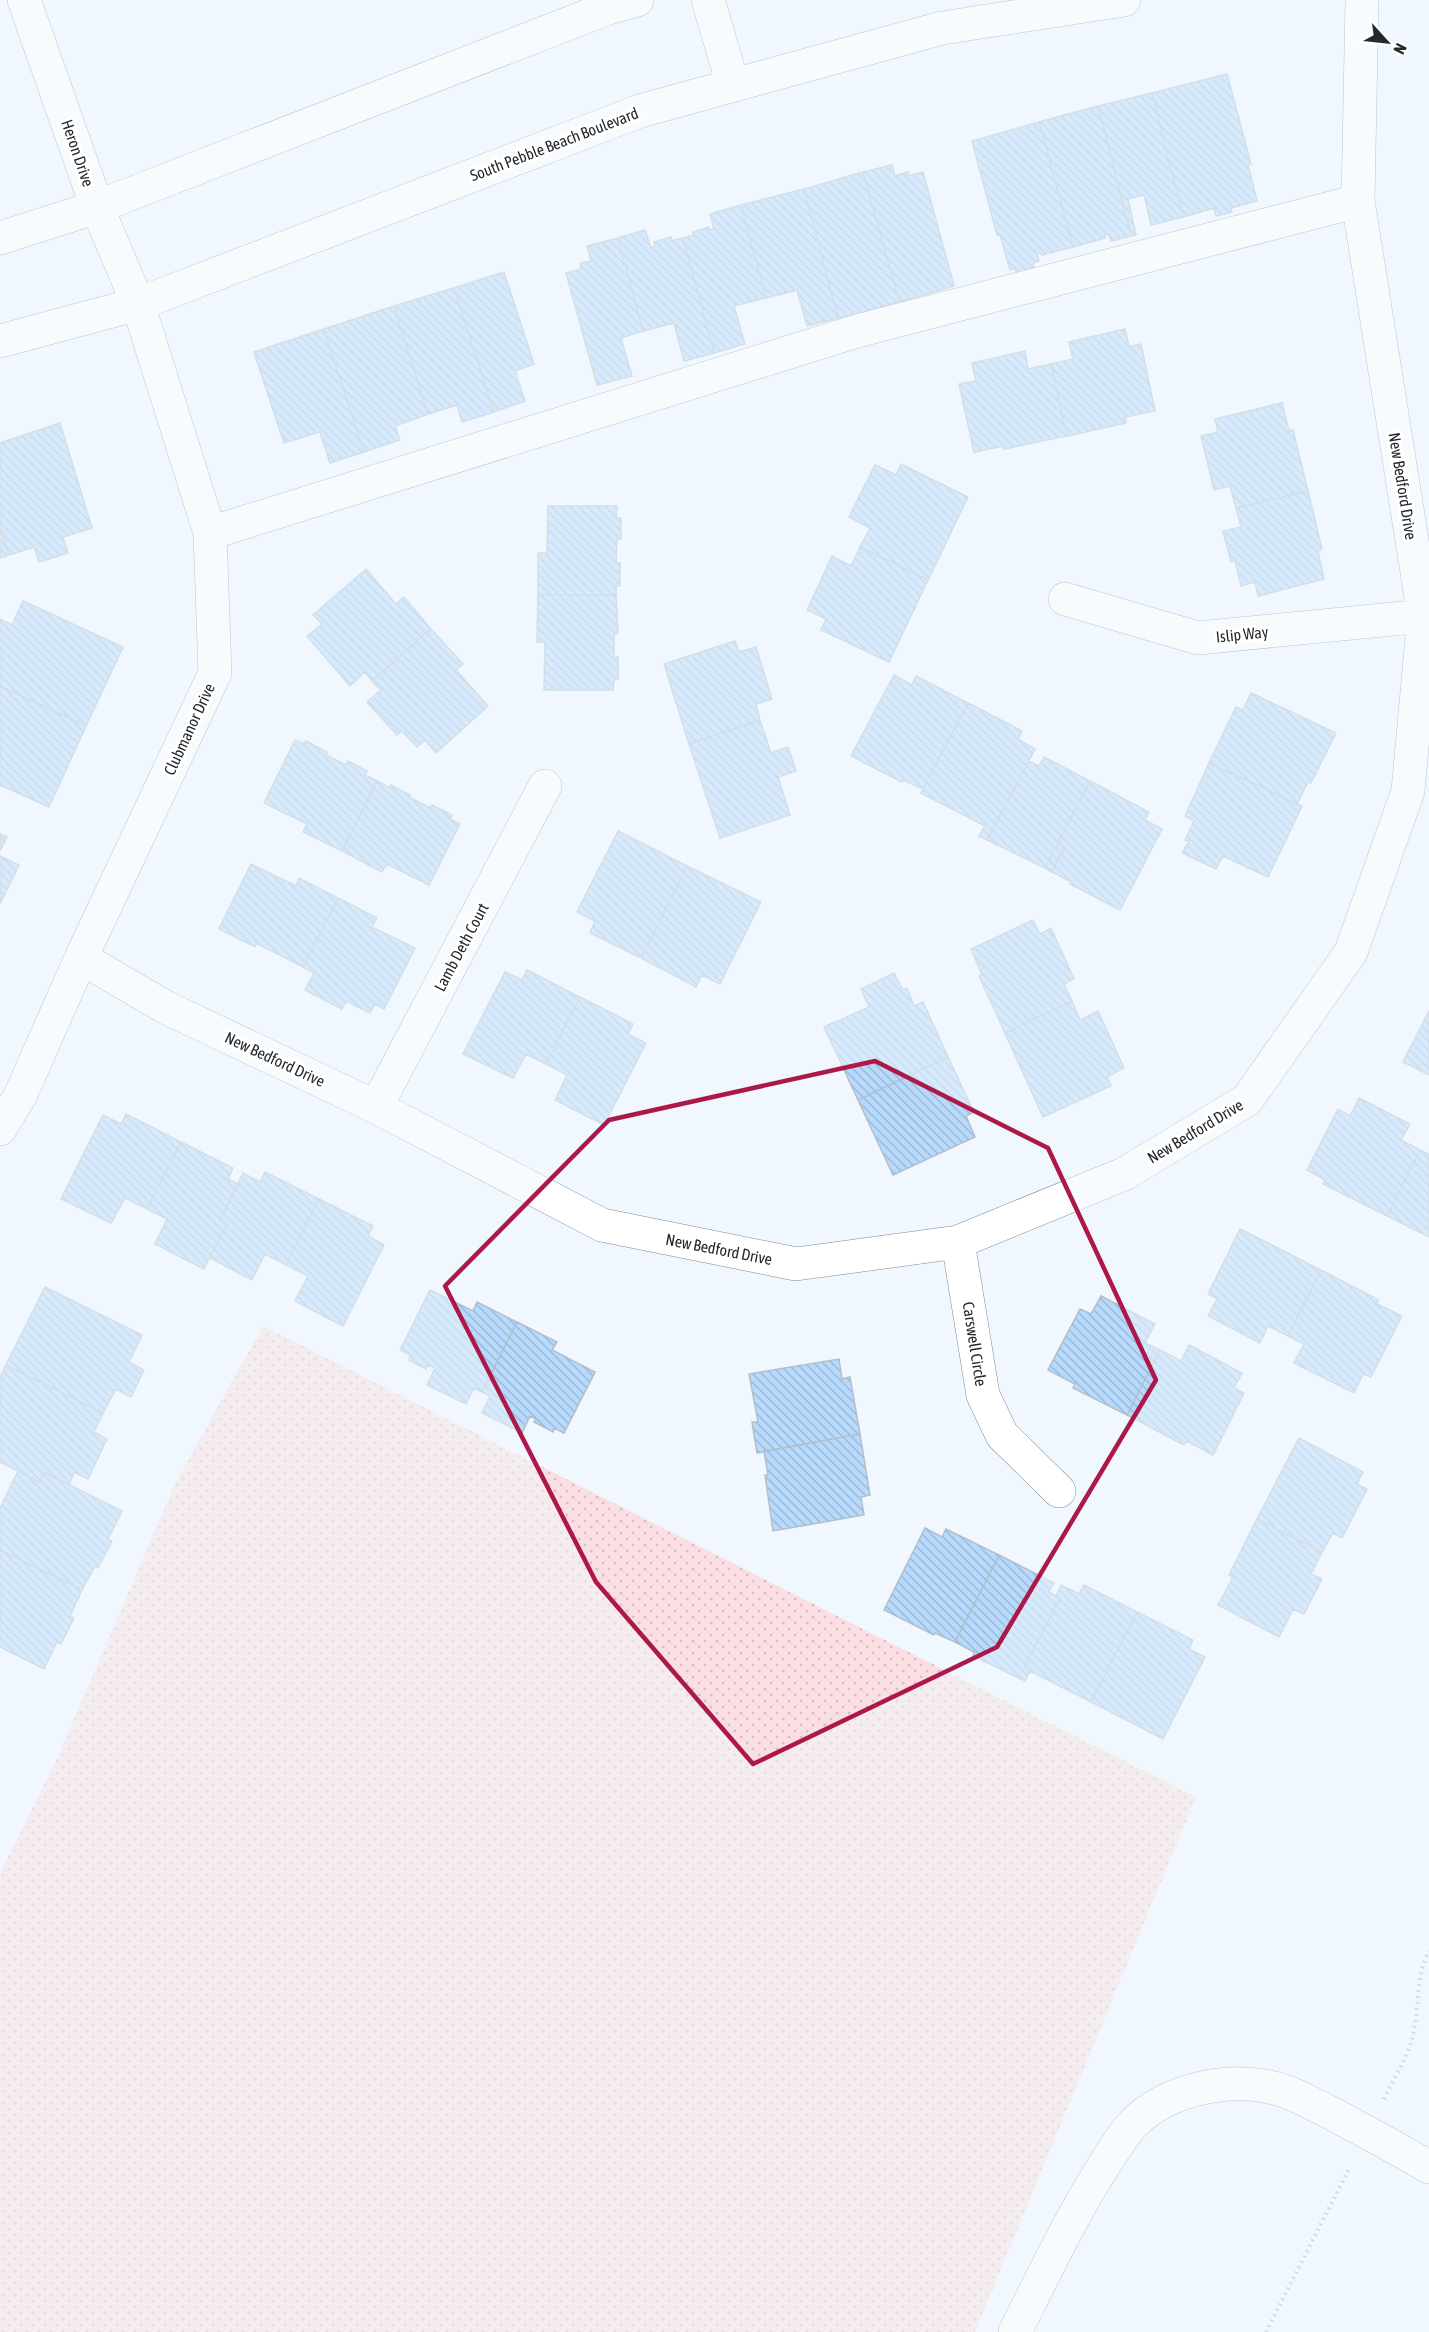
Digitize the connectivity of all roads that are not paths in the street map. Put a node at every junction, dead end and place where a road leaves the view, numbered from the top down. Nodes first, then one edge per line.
1 (24, 0) edge
2 (637, 0) edge
3 (708, 0) edge
4 (1124, 0) edge
5 (1362, 0) edge
6 (733, 85) junction
7 (1358, 201) junction
8 (97, 207) junction
9 (0, 238) edge
10 (138, 304) junction
11 (0, 341) edge
12 (210, 533) junction
13 (1065, 599) dead end
14 (1424, 616) junction
15 (545, 786) dead end
16 (81, 958) junction
17 (10, 1091) edge
18 (376, 1107) junction
19 (0, 1129) edge
20 (958, 1242) junction
21 (1059, 1491) dead end
22 (1429, 2167) edge
23 (1015, 2332) edge

1 - 8 street, Heron Drive
2 - 8 street
3 - 6 street
4 - 6 street, South Pebble Beach Boulevard
5 - 7 street, New Bedford Drive
6 - 10 street, South Pebble Beach Boulevard
7 - 12 street
7 - 14 street, New Bedford Drive
8 - 9 street
8 - 10 street, Heron Drive
10 - 11 street, South Pebble Beach Boulevard
10 - 12 street, Clubmanor Drive
12 - 16 street, Clubmanor Drive
13 - 14 street, Islip Way
14 - 20 street, New Bedford Drive
15 - 18 street, Lamb Deth Court
16 - 17 street, Clubmanor Drive
16 - 18 street, New Bedford Drive
17 - 19 street, Clubmanor Drive
18 - 20 street, New Bedford Drive
20 - 21 street, Carswell Circle
22 - 23 street

